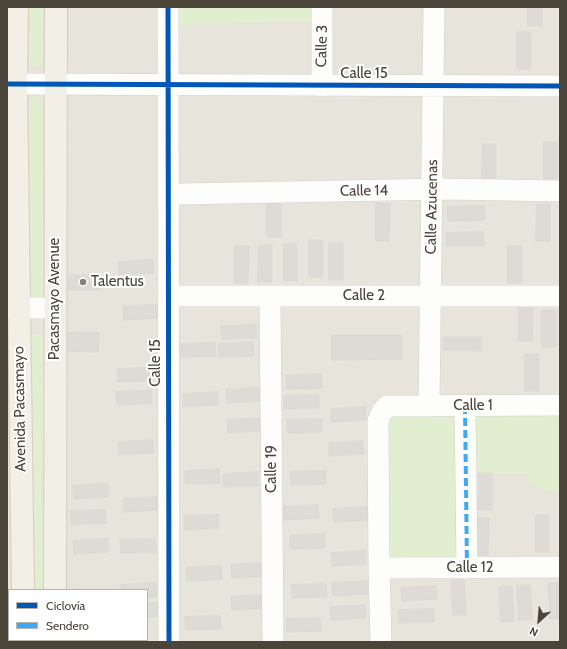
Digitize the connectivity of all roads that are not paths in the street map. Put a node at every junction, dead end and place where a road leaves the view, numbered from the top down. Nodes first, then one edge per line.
1 (16, 7) edge
2 (56, 7) edge
3 (168, 7) edge
4 (322, 7) edge
5 (434, 7) edge
6 (11, 84) edge
7 (55, 84) junction
8 (168, 85) junction
9 (322, 86) junction
10 (433, 86) junction
11 (560, 86) edge
12 (432, 190) junction
13 (560, 191) edge
14 (168, 194) junction
15 (12, 200) edge
16 (13, 263) edge
17 (168, 296) junction
18 (270, 296) junction
19 (430, 296) junction
20 (560, 296) edge
21 (13, 308) edge
22 (55, 308) junction
23 (560, 405) edge
24 (429, 406) junction
25 (465, 406) junction
26 (14, 410) edge
27 (560, 567) edge
28 (379, 568) junction
29 (467, 568) junction
30 (23, 589) edge
31 (55, 589) edge
32 (169, 642) edge
33 (273, 642) edge
34 (381, 642) edge

1 - 6 main road
2 - 7 main road, Pacasmayo Avenue
3 - 8 street, Calle 15
4 - 9 street, Calle 3
5 - 10 street, Calle Azucenas
6 - 7 street, Calle 15
6 - 15 main road, Avenida Pacasmayo
7 - 8 street, Calle 15
7 - 22 main road, Pacasmayo Avenue
8 - 9 street, Calle 15
8 - 14 street, Calle 15
9 - 10 street, Calle 15
10 - 11 street, Calle 15
10 - 12 street, Calle Azucenas
12 - 13 street, Calle 14
12 - 14 street, Calle 14
12 - 19 street, Calle Azucenas
14 - 17 street, Calle 15
15 - 16 main road, Avenida Pacasmayo
16 - 21 main road, Avenida Pacasmayo
17 - 18 street, Calle 2
17 - 32 street, Calle 15
18 - 19 street, Calle 2
18 - 33 street, Calle 19
19 - 20 street, Calle 2
19 - 24 street, Calle Azucenas
21 - 22 street
21 - 26 main road, Avenida Pacasmayo
22 - 31 main road, Pacasmayo Avenue
23 - 25 street, Calle 1
24 - 25 street, Calle 1
24 - 28 street, Calle 1
25 - 29 street
26 - 30 main road, Avenida Pacasmayo
27 - 29 street, Calle 12
28 - 29 street, Calle 12
28 - 34 street

